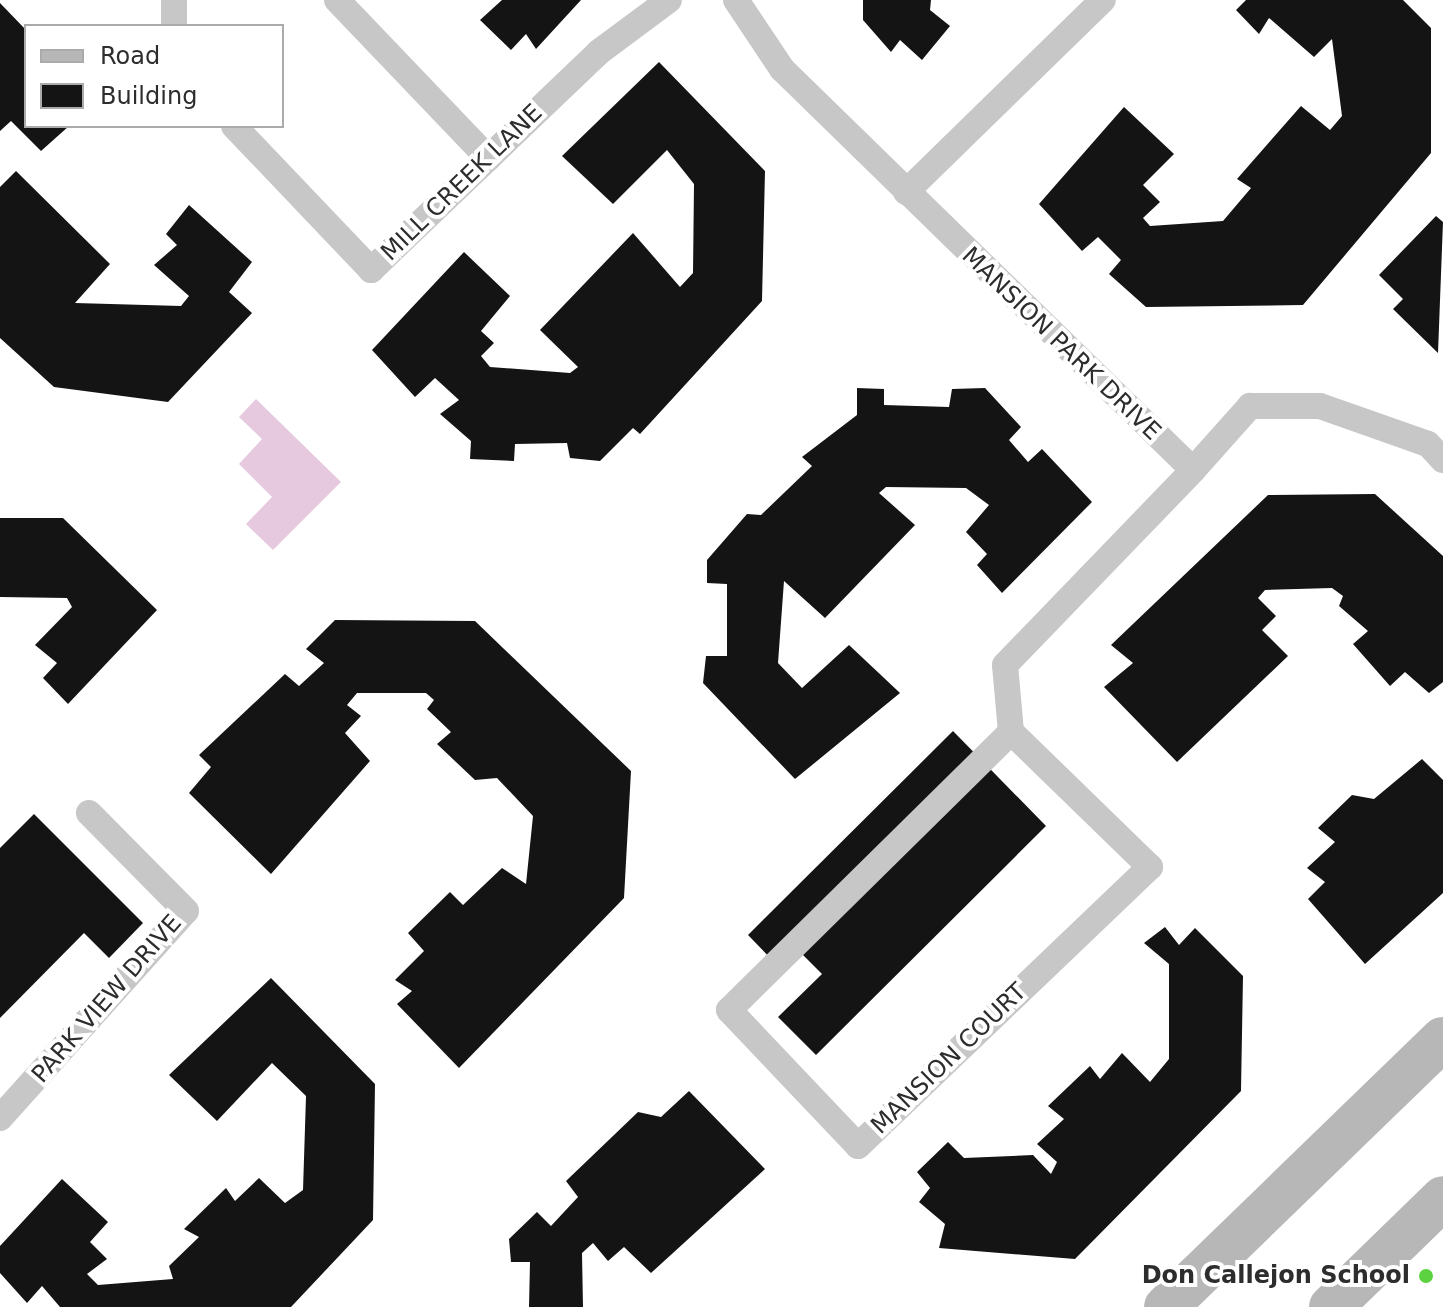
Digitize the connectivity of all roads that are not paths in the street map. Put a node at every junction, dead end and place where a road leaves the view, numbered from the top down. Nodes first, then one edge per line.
1 (174, 0) edge
2 (337, 0) edge
3 (669, 0) edge
4 (736, 0) edge
5 (1103, 0) edge
6 (174, 24) edge
7 (236, 128) edge
8 (488, 158) junction
9 (906, 192) junction
10 (1443, 460) edge
11 (1193, 470) junction
12 (1011, 732) junction
13 (89, 813) dead end
14 (1443, 1039) edge
15 (0, 1118) edge
16 (1443, 1198) edge
17 (1166, 1307) edge
18 (1331, 1307) edge

1 - 6 lane
2 - 8 lane
3 - 8 lane, MILL CREEK LANE
4 - 9 lane, MANSION PARK DRIVE
5 - 9 lane
7 - 8 lane, MILL CREEK LANE
9 - 11 lane, MANSION PARK DRIVE
10 - 11 lane
11 - 12 lane
12 - 12 lane, MANSION COURT
13 - 15 lane, PARK VIEW DRIVE
14 - 17 main road
16 - 18 main road

